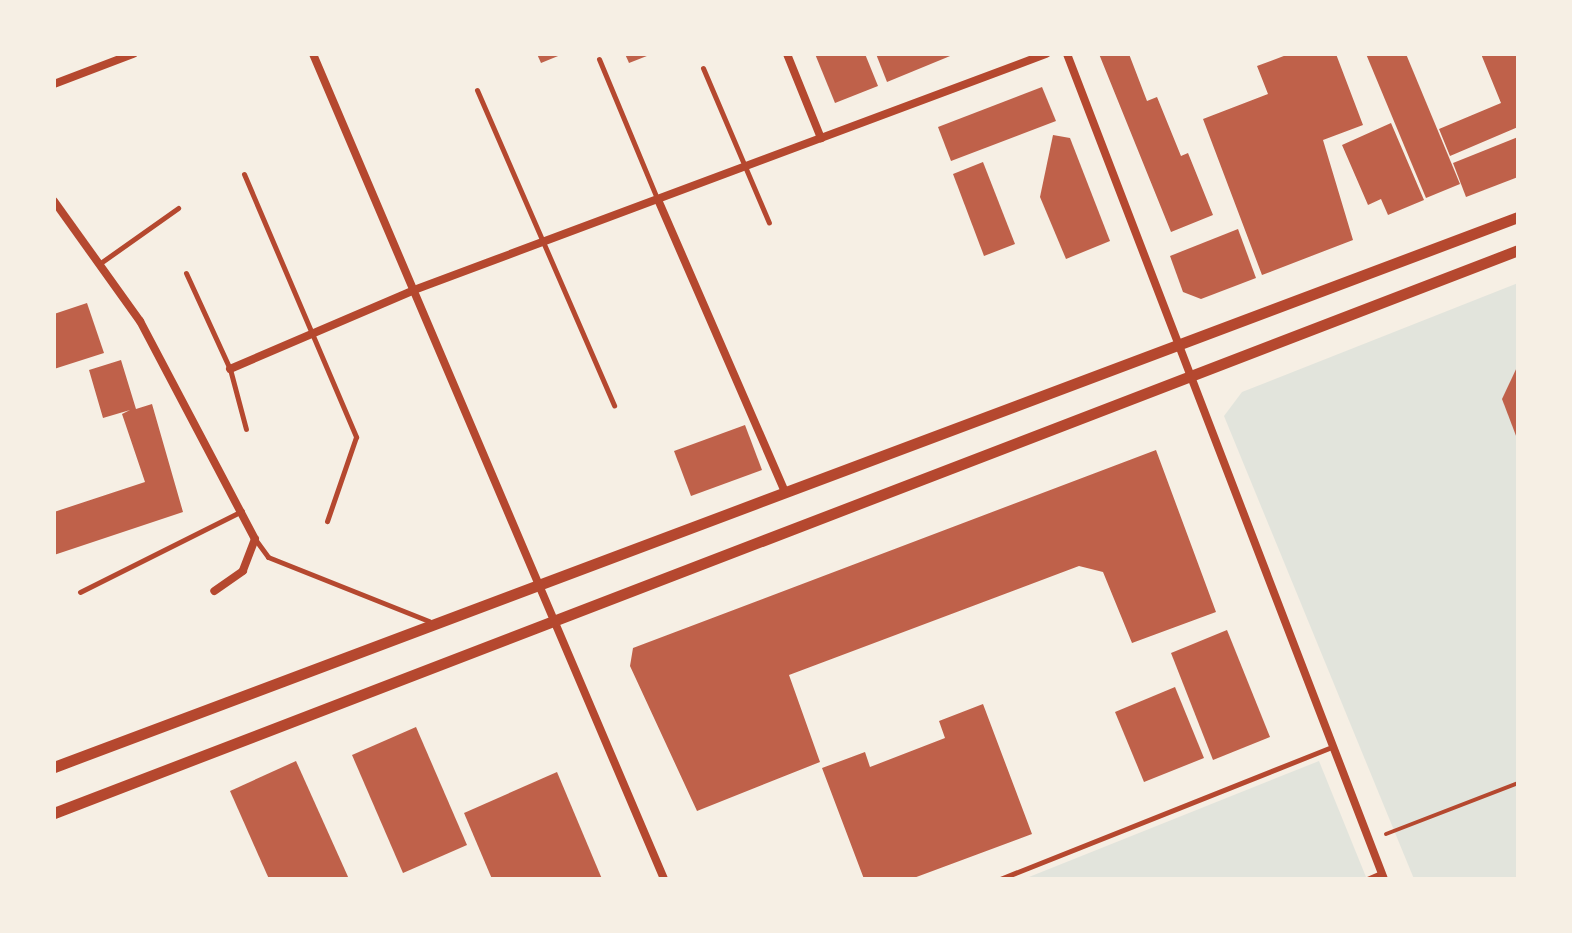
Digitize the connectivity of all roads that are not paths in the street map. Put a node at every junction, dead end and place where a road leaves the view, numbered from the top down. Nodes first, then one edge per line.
1 (133, 54) edge
2 (313, 54) edge
3 (787, 54) edge
4 (1046, 54) edge
5 (1067, 54) edge
6 (599, 59) dead end
7 (703, 68) dead end
8 (54, 84) edge
9 (477, 90) dead end
10 (821, 138) junction
11 (744, 165) junction
12 (244, 174) dead end
13 (54, 201) edge
14 (659, 202) junction
15 (178, 208) dead end
16 (1518, 217) edge
17 (769, 223) dead end
18 (543, 242) junction
19 (1518, 250) edge
20 (99, 264) junction
21 (186, 273) dead end
22 (414, 290) junction
23 (316, 332) junction
24 (1180, 340) junction
25 (230, 369) junction
26 (1189, 374) junction
27 (614, 405) dead end
28 (246, 429) dead end
29 (784, 489) junction
30 (243, 510) junction
31 (327, 521) dead end
32 (255, 539) junction
33 (538, 582) junction
34 (214, 591) dead end
35 (80, 592) dead end
36 (429, 621) junction
37 (554, 621) junction
38 (1332, 747) junction
39 (54, 767) edge
40 (54, 813) edge
41 (1383, 876) edge
42 (664, 879) edge
43 (1000, 879) edge
44 (1367, 879) edge

1 - 8 street
2 - 22 street
3 - 10 street
4 - 10 street
5 - 24 street
6 - 14 lane
7 - 11 lane
9 - 18 lane
10 - 11 street
11 - 14 street
11 - 17 lane
12 - 23 lane
13 - 20 street
14 - 18 street
14 - 29 street
15 - 20 lane
16 - 24 street
18 - 22 street
18 - 27 lane
19 - 26 street
20 - 30 street
21 - 25 lane
22 - 23 street
22 - 33 street
23 - 25 street
23 - 31 lane
24 - 26 street
24 - 29 street
25 - 28 lane
26 - 37 street
26 - 38 street
29 - 33 street
30 - 32 street
30 - 35 lane
32 - 34 street
32 - 36 lane
33 - 36 street
33 - 37 street
36 - 39 street
37 - 40 street
37 - 42 street
38 - 41 street
38 - 43 lane
41 - 44 lane

